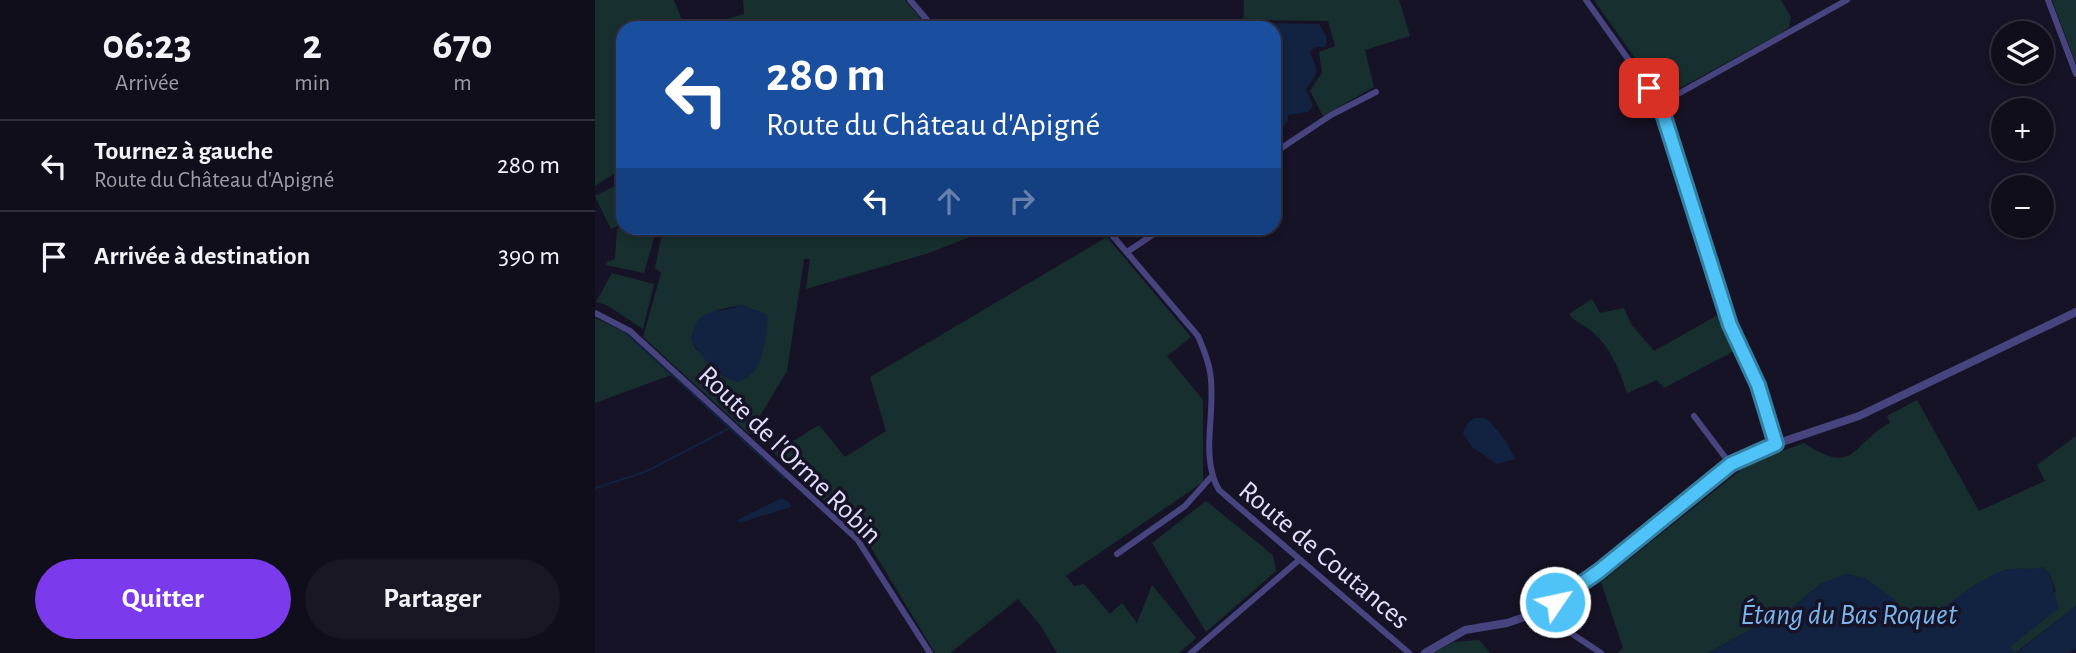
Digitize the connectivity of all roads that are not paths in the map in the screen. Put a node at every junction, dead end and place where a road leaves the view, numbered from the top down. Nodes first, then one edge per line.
1 (910, 0) edge
2 (1586, 0) edge
3 (1847, 0) edge
4 (2048, 0) edge
5 (928, 21) edge
6 (2076, 74) edge
7 (1376, 92) dead end
8 (1660, 104) junction
9 (1281, 148) edge
10 (1112, 235) edge
11 (1152, 235) edge
12 (1127, 252) junction
13 (2076, 312) edge
14 (595, 313) edge
15 (1694, 416) dead end
16 (1776, 444) junction
17 (1731, 464) junction
18 (1212, 477) junction
19 (1117, 554) dead end
20 (1299, 560) junction
21 (1539, 612) junction
22 (930, 653) edge
23 (1191, 653) edge
24 (1409, 653) edge
25 (1425, 653) edge
26 (1601, 653) edge

1 - 5 street
2 - 8 street
3 - 8 street
4 - 6 street
7 - 9 street
8 - 16 street
10 - 12 street, Route de Coutances
11 - 12 street
12 - 18 street, Route de Coutances
13 - 16 street
14 - 22 street, Route de l'Orme Robin
15 - 17 street
16 - 17 street
17 - 21 street
18 - 19 street
18 - 20 street, Route de Coutances
20 - 23 street
20 - 24 street, Route de Coutances
21 - 25 street
21 - 26 street

